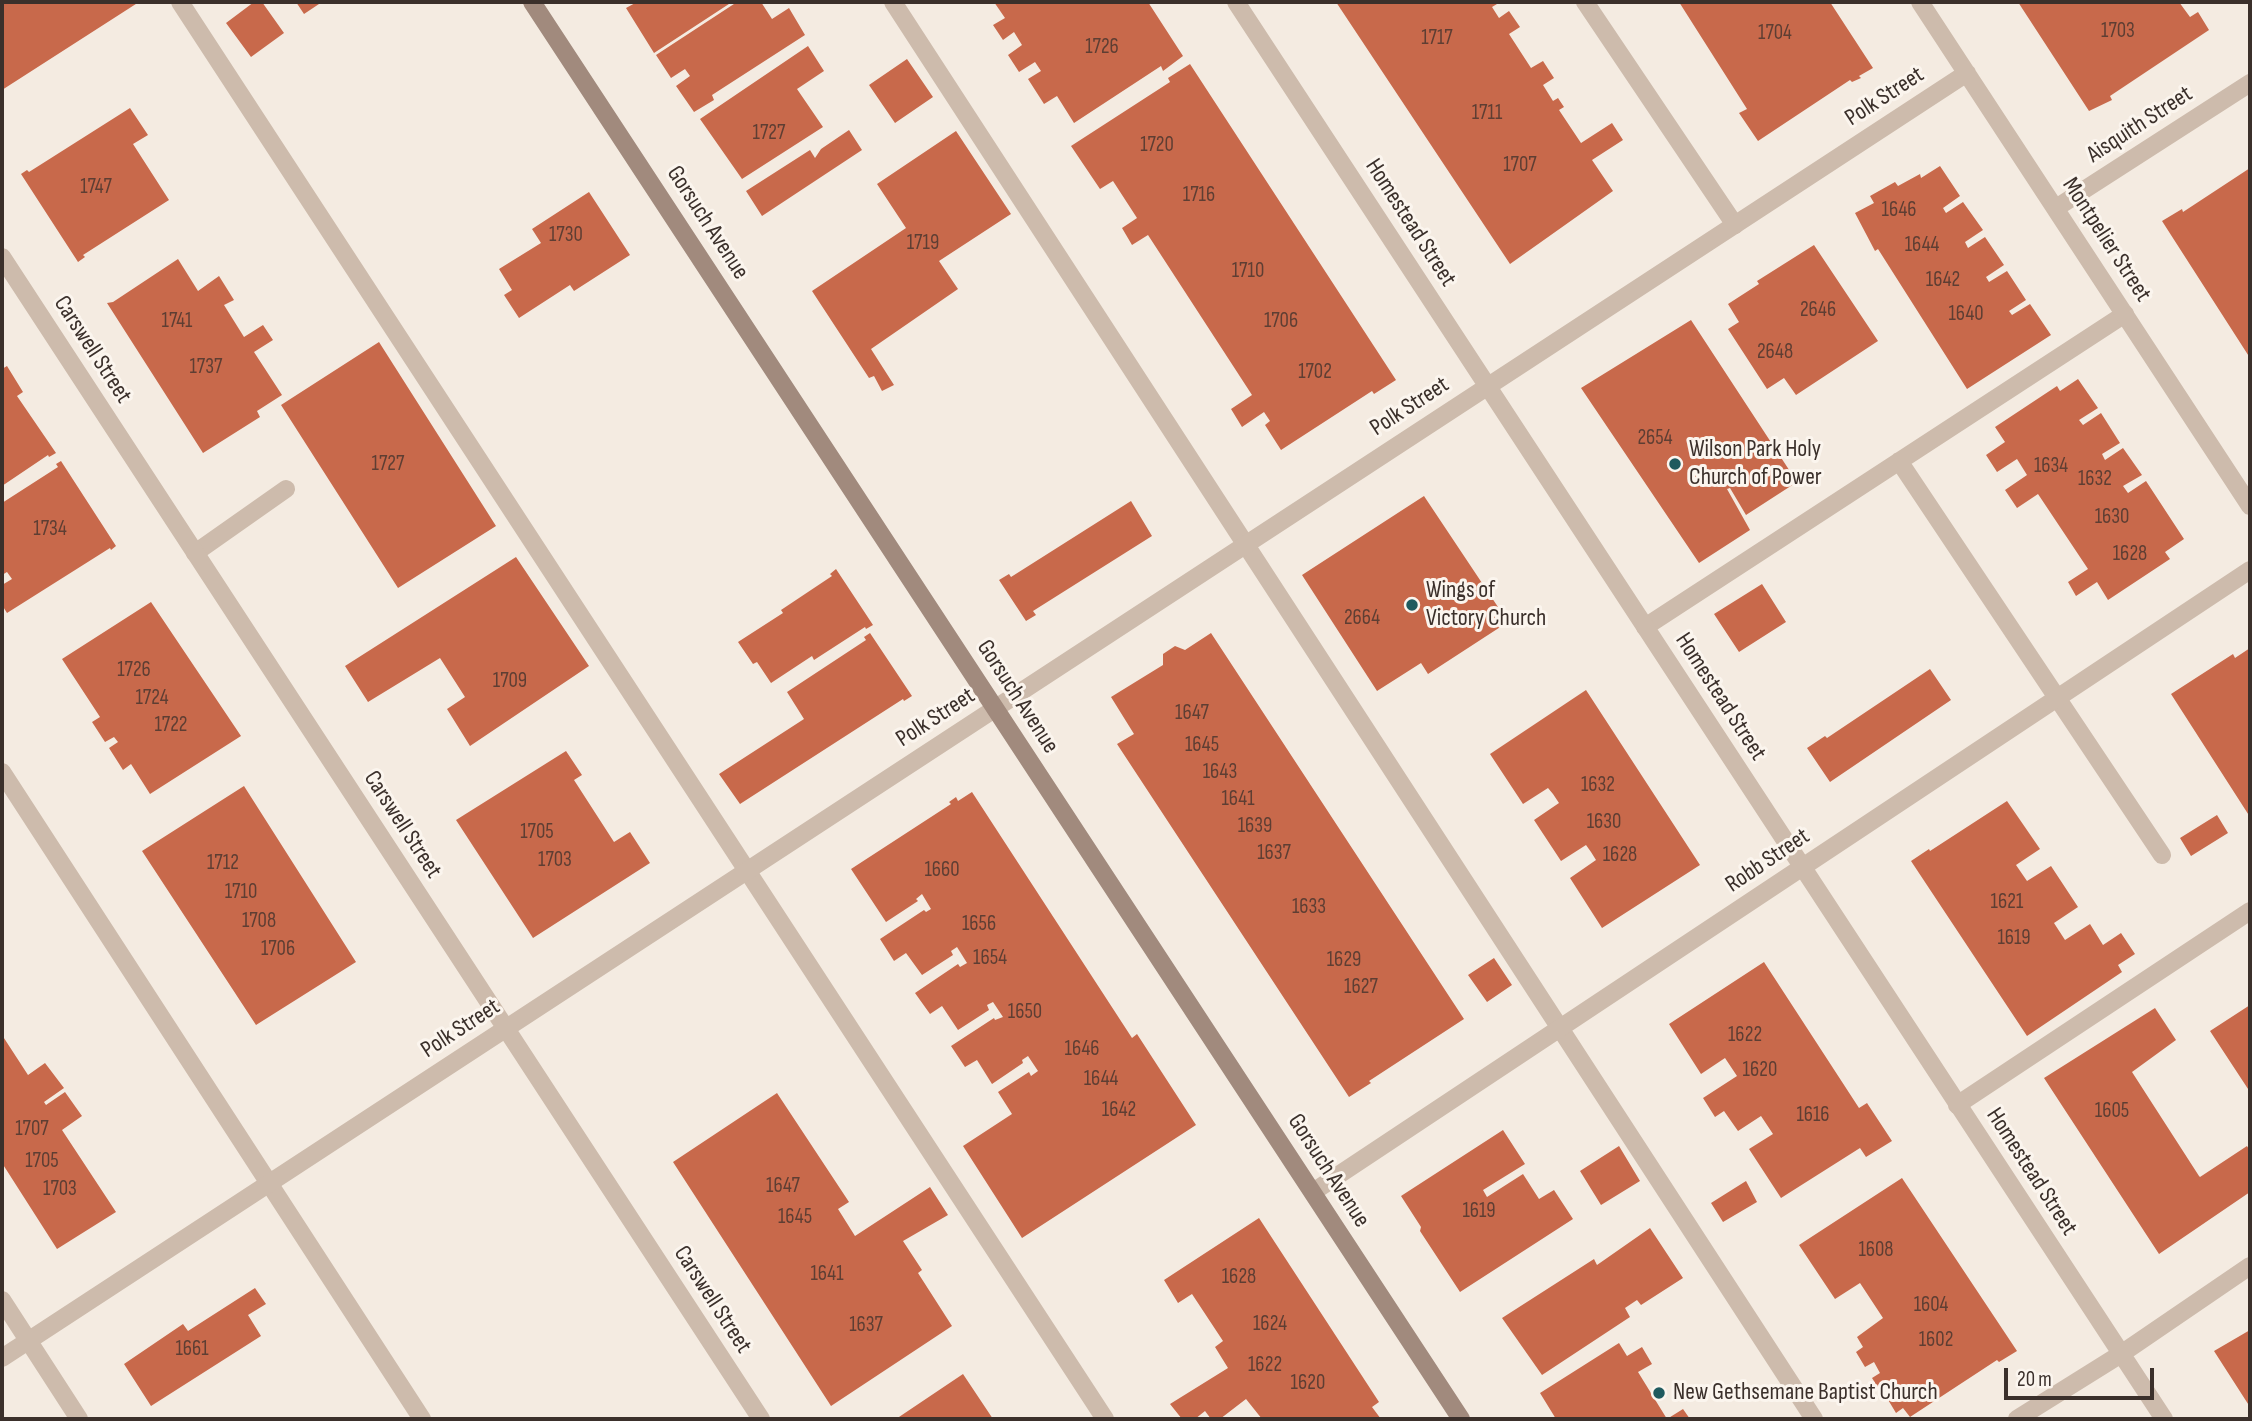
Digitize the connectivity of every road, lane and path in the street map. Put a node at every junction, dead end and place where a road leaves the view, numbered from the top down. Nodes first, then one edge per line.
1 (180, 2) edge
2 (533, 2) edge
3 (894, 2) edge
4 (1236, 2) edge
5 (1585, 2) edge
6 (1920, 2) edge
7 (1967, 73) junction
8 (2250, 83) edge
9 (2056, 208) junction
10 (1735, 225) junction
11 (2, 257) edge
12 (2125, 314) junction
13 (1488, 386) junction
14 (1899, 461) junction
15 (286, 489) dead end
16 (2250, 506) edge
17 (1246, 544) junction
18 (195, 553) junction
19 (2250, 570) edge
20 (1645, 627) junction
21 (2057, 698) junction
22 (995, 708) junction
23 (2, 772) edge
24 (2162, 855) dead end
25 (1802, 867) junction
26 (747, 871) junction
27 (2250, 911) edge
28 (1560, 1028) junction
29 (506, 1029) junction
30 (1958, 1105) junction
31 (269, 1183) junction
32 (1313, 1192) junction
33 (2250, 1266) edge
34 (2, 1300) edge
35 (28, 1341) junction
36 (2121, 1354) junction
37 (2, 1358) edge
38 (79, 1419) edge
39 (422, 1419) edge
40 (761, 1419) edge
41 (1105, 1419) edge
42 (1461, 1419) edge
43 (1814, 1419) edge
44 (2017, 1419) edge
45 (2164, 1419) edge

1 - 26 street
2 - 22 street, Gorsuch Avenue
3 - 17 street
4 - 13 street, Homestead Street
5 - 10 street
6 - 7 street, Montpelier Street
7 - 9 street, Montpelier Street
7 - 10 street, Polk Street
8 - 9 street, Aisquith Street
9 - 12 street, Montpelier Street
10 - 13 street, Polk Street
11 - 18 street, Carswell Street
12 - 14 street
12 - 16 street, Montpelier Street
13 - 17 street, Polk Street
13 - 20 street, Homestead Street
14 - 20 street
14 - 21 street
15 - 18 street
17 - 22 street, Polk Street
17 - 28 street
18 - 29 street, Carswell Street
19 - 21 street, Robb Street
20 - 25 street, Homestead Street
21 - 24 street
21 - 25 street, Robb Street
22 - 26 street, Polk Street
22 - 32 street, Gorsuch Avenue
23 - 31 street
25 - 28 street, Robb Street
25 - 30 street, Homestead Street
26 - 29 street, Polk Street
26 - 41 street
27 - 30 street
28 - 32 street, Robb Street
28 - 43 street
29 - 31 street, Polk Street
29 - 40 street, Carswell Street
30 - 36 street, Homestead Street
31 - 35 street, Polk Street
31 - 39 street
32 - 42 street, Gorsuch Avenue
33 - 36 street
34 - 35 street
35 - 37 street, Polk Street
35 - 38 street
36 - 44 street
36 - 45 street, Homestead Street

